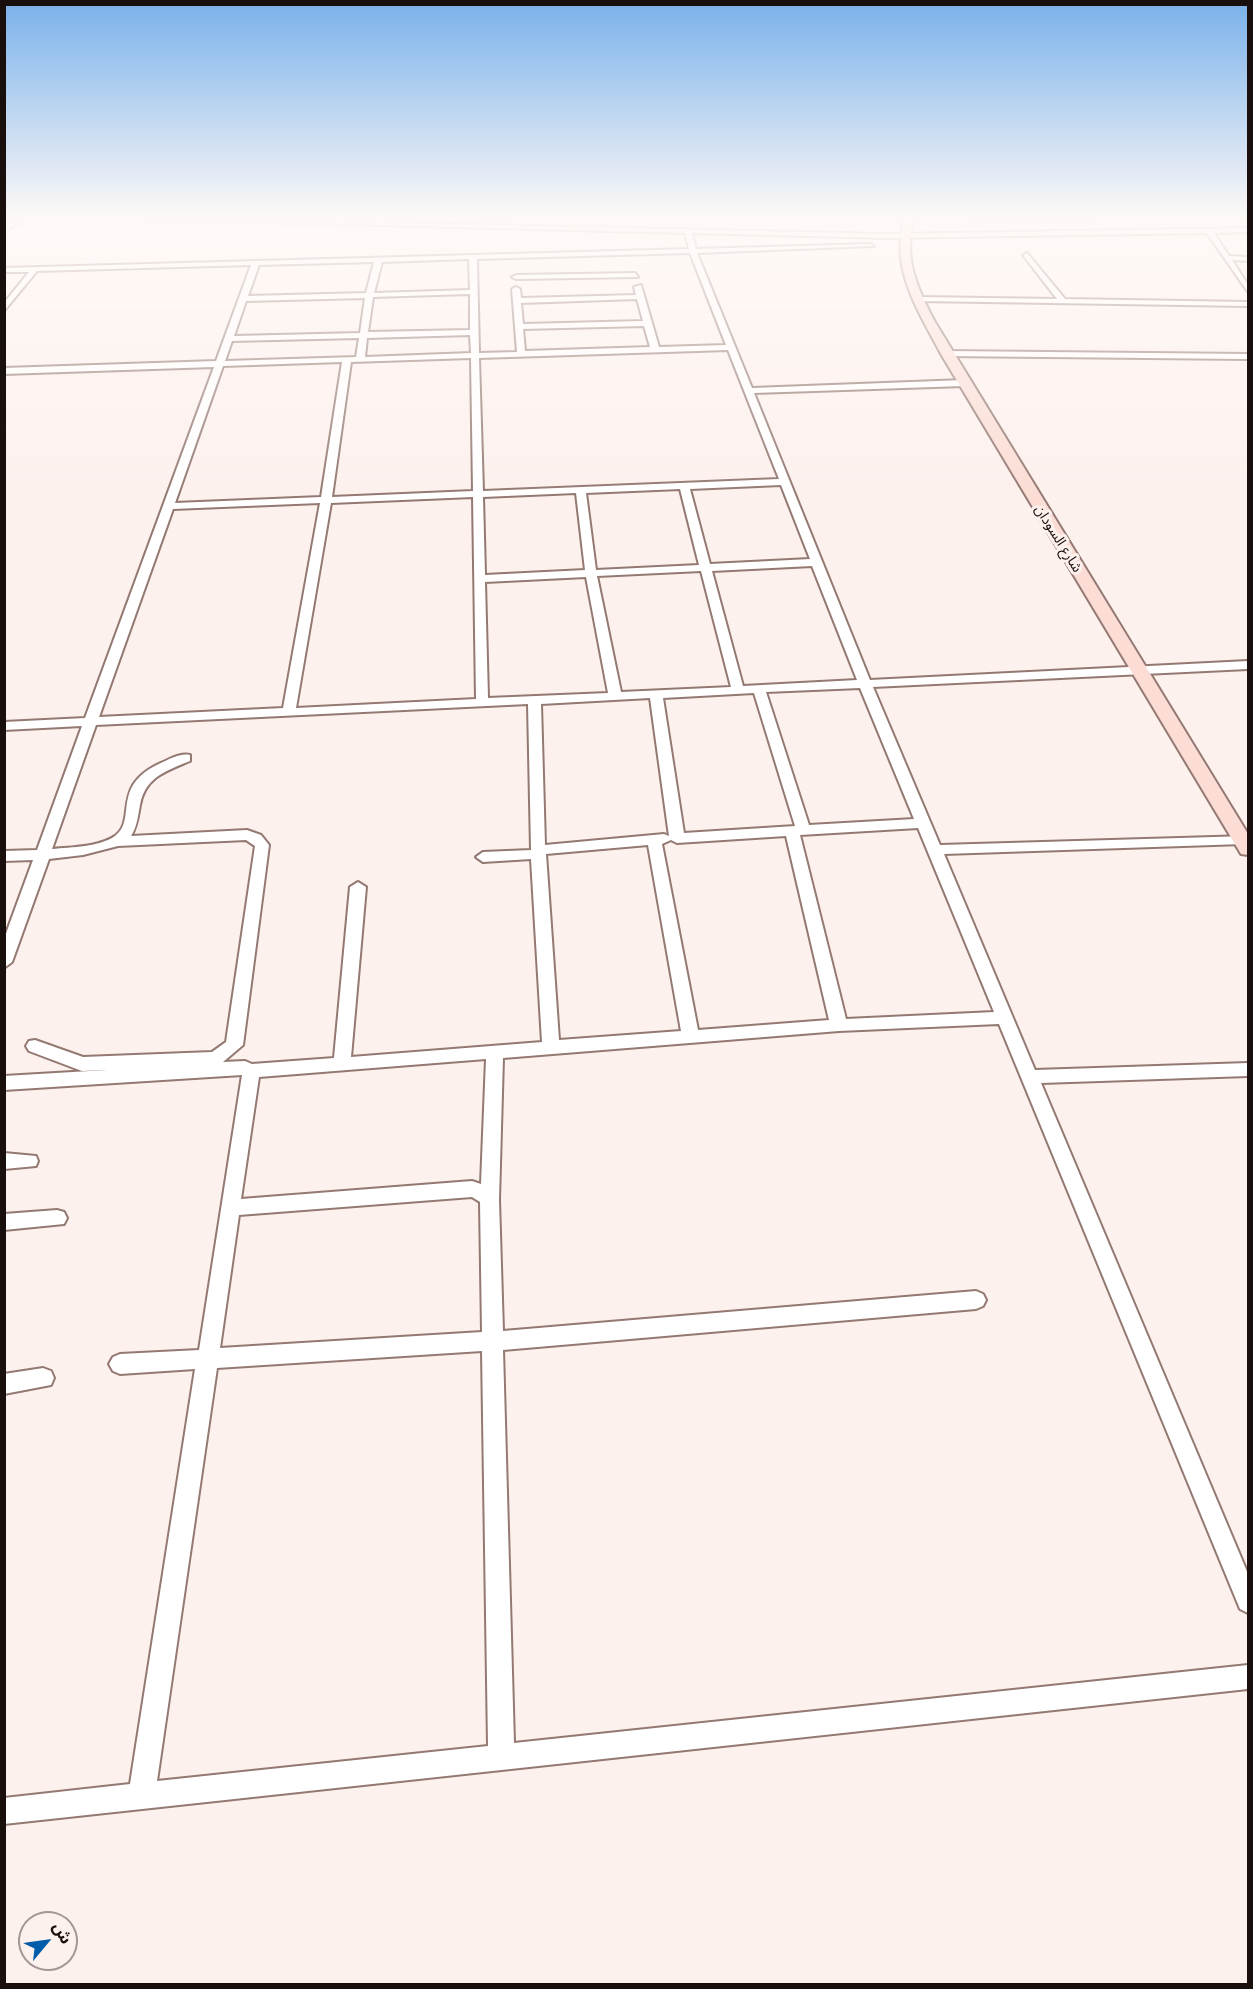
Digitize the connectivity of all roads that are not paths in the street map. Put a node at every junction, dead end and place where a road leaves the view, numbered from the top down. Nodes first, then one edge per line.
1 (238, 310) edge
2 (366, 310) edge
3 (474, 310) edge
4 (517, 310) edge
5 (645, 310) edge
6 (716, 310) edge
7 (925, 310) edge
8 (649, 323) junction
9 (519, 327) junction
10 (473, 332) junction
11 (362, 335) junction
12 (227, 339) junction
13 (731, 347) junction
14 (655, 349) junction
15 (521, 354) junction
16 (947, 354) junction
17 (473, 356) junction
18 (1248, 357) edge
19 (347, 360) junction
20 (360, 360) junction
21 (218, 364) junction
22 (4, 371) edge
23 (964, 383) junction
24 (748, 391) junction
25 (785, 482) junction
26 (684, 486) junction
27 (581, 490) junction
28 (476, 493) junction
29 (326, 499) junction
30 (167, 506) junction
31 (817, 562) junction
32 (706, 567) junction
33 (591, 573) junction
34 (480, 579) junction
35 (1248, 665) edge
36 (1140, 671) junction
37 (865, 684) junction
38 (759, 689) junction
39 (738, 690) junction
40 (656, 694) junction
41 (615, 696) junction
42 (534, 701) junction
43 (482, 703) junction
44 (289, 711) junction
45 (90, 721) junction
46 (4, 726) edge
47 (185, 758) dead end
48 (923, 823) junction
49 (797, 831) junction
50 (677, 838) junction
51 (654, 840) junction
52 (113, 842) junction
53 (1246, 844) edge
54 (935, 850) junction
55 (538, 852) junction
56 (43, 854) junction
57 (4, 856) edge
58 (483, 857) dead end
59 (358, 887) dead end
60 (11, 924) edge
61 (4, 962) edge
62 (1005, 1018) junction
63 (839, 1025) junction
64 (691, 1038) junction
65 (35, 1046) dead end
66 (551, 1046) junction
67 (495, 1051) junction
68 (342, 1065) junction
69 (1248, 1069) edge
70 (250, 1071) junction
71 (1029, 1077) junction
72 (4, 1083) edge
73 (4, 1161) edge
74 (29, 1161) dead end
75 (490, 1200) junction
76 (232, 1208) junction
77 (57, 1218) dead end
78 (4, 1222) edge
79 (976, 1300) dead end
80 (493, 1341) junction
81 (209, 1357) junction
82 (120, 1364) dead end
83 (43, 1378) dead end
84 (4, 1384) edge
85 (1248, 1601) edge
86 (1248, 1677) edge
87 (501, 1758) junction
88 (141, 1797) junction
89 (4, 1811) edge

1 - 12 street
2 - 11 street
3 - 10 street
4 - 9 street
5 - 8 street
6 - 13 street
7 - 16 main road, شارع السودان
8 - 9 street
8 - 14 street
9 - 15 street
10 - 11 street
10 - 17 street
11 - 12 street
11 - 20 street
12 - 21 street
13 - 14 street
13 - 24 street
14 - 15 street
15 - 17 street
16 - 18 street
16 - 23 main road, شارع السودان
17 - 20 street
17 - 28 street
19 - 20 street
19 - 21 street
19 - 29 street
21 - 22 street
21 - 30 street
23 - 24 street
23 - 36 main road, شارع السودان
24 - 25 street
25 - 26 street
25 - 31 street
26 - 27 street
26 - 32 street
27 - 28 street
27 - 33 street
28 - 29 street
28 - 34 street
29 - 30 street
29 - 44 street
30 - 45 street
31 - 32 street
31 - 37 street
32 - 33 street
32 - 39 street
33 - 34 street
33 - 41 street
34 - 43 street
35 - 36 street
36 - 37 street
36 - 53 main road, شارع السودان
37 - 38 street
37 - 48 street
38 - 39 street
38 - 49 street
39 - 40 street
40 - 41 street
40 - 50 street
41 - 42 street
42 - 43 street
42 - 55 street
43 - 44 street
44 - 45 street
45 - 46 street
45 - 56 street
47 - 52 street
48 - 49 street
48 - 54 street
49 - 50 street
49 - 63 street
50 - 51 street
51 - 55 street
51 - 64 street
52 - 56 street
52 - 65 street
53 - 54 street
54 - 62 street
55 - 58 street
55 - 66 street
56 - 57 street
56 - 60 street
59 - 68 street
60 - 61 street
62 - 63 street
62 - 71 street
63 - 64 street
64 - 66 street
66 - 67 street
67 - 68 street
67 - 75 street
68 - 70 street
69 - 71 street
70 - 72 street
70 - 76 street
71 - 85 street
73 - 74 street
75 - 76 street
75 - 80 street
76 - 81 street
77 - 78 street
79 - 80 street
80 - 81 street
80 - 87 street
81 - 82 street
81 - 88 street
83 - 84 street
86 - 87 street
87 - 88 street
88 - 89 street

